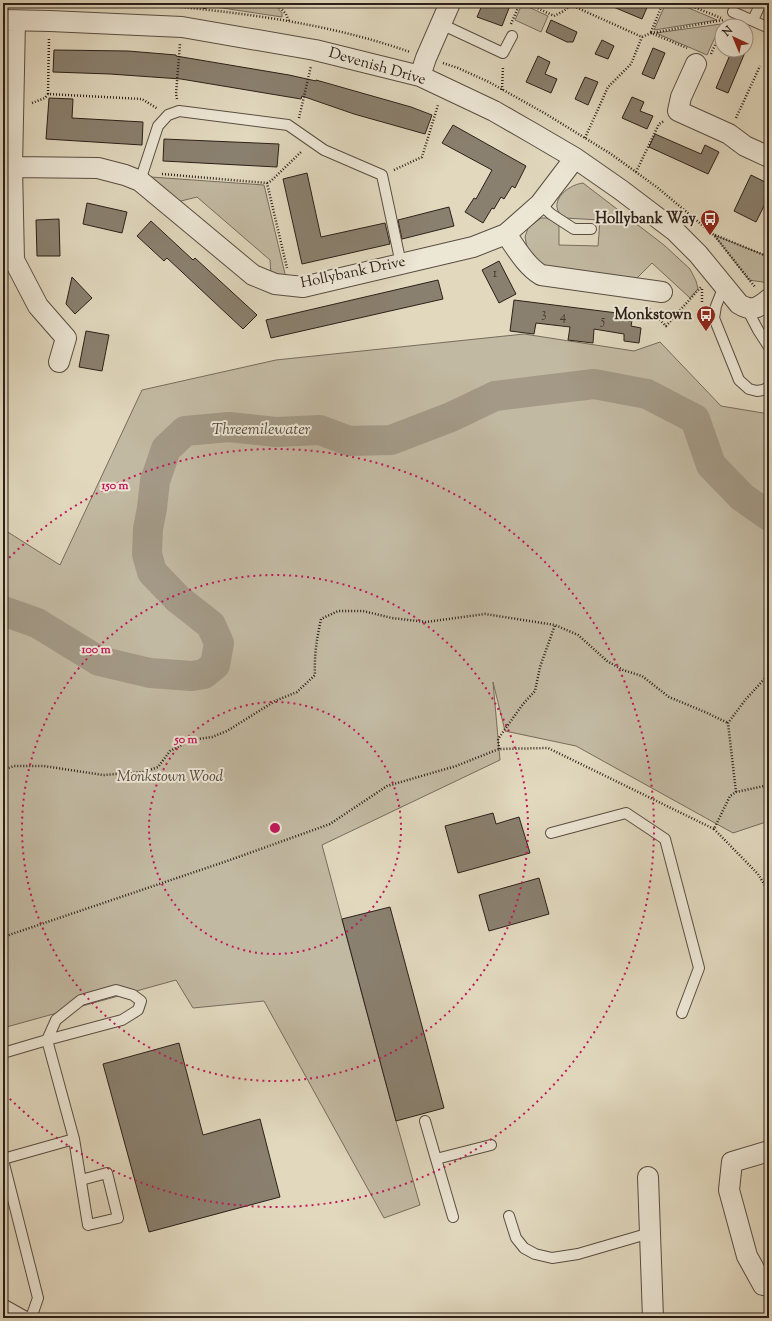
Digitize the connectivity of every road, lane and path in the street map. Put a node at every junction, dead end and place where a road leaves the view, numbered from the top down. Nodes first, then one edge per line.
1 (205, 3) edge
2 (276, 3) edge
3 (450, 3) edge
4 (520, 3) edge
5 (527, 3) edge
6 (663, 3) edge
7 (684, 3) edge
8 (760, 3) edge
9 (571, 4) edge
10 (205, 9) dead end
11 (733, 12) dead end
12 (748, 18) edge
13 (754, 18) edge
14 (9, 20) edge
15 (754, 20) edge
16 (50, 21) junction
17 (289, 21) dead end
18 (441, 24) junction
19 (182, 27) junction
20 (769, 28) edge
21 (651, 33) junction
22 (512, 36) joint
23 (642, 37) junction
24 (714, 48) edge
25 (315, 50) junction
26 (503, 53) junction
27 (696, 64) junction
28 (760, 66) dead end
29 (420, 76) junction
30 (443, 87) junction
31 (8, 90) edge
32 (502, 90) dead end
33 (48, 94) junction
34 (13, 110) junction
35 (179, 111) junction
36 (678, 111) junction
37 (168, 115) junction
38 (295, 130) junction
39 (729, 134) junction
40 (585, 138) dead end
41 (311, 142) junction
42 (769, 156) edge
43 (575, 158) junction
44 (12, 167) junction
45 (636, 172) dead end
46 (382, 175) junction
47 (142, 177) junction
48 (267, 183) junction
49 (540, 204) junction
50 (591, 229) dead end
51 (506, 234) junction
52 (714, 235) dead end
53 (769, 258) edge
54 (402, 264) junction
55 (699, 280) dead end
56 (291, 286) junction
57 (724, 286) junction
58 (662, 292) dead end
59 (769, 299) edge
60 (747, 309) junction
61 (714, 318) junction
62 (769, 347) edge
63 (59, 362) dead end
64 (769, 387) edge
65 (555, 625) junction
66 (769, 674) edge
67 (728, 723) junction
68 (499, 749) junction
69 (3, 770) edge
70 (769, 785) edge
71 (736, 792) junction
72 (714, 829) junction
73 (551, 833) dead end
74 (769, 892) edge
75 (3, 937) edge
76 (682, 1013) dead end
77 (47, 1040) junction
78 (3, 1053) edge
79 (425, 1121) dead end
80 (74, 1139) junction
81 (491, 1145) dead end
82 (769, 1151) edge
83 (3, 1159) edge
84 (436, 1159) junction
85 (648, 1177) dead end
86 (81, 1180) junction
87 (509, 1216) dead end
88 (453, 1217) dead end
89 (650, 1233) junction
90 (769, 1286) edge
91 (3, 1304) edge
92 (28, 1318) edge
93 (31, 1318) edge
94 (654, 1318) edge

1 - 10 path
2 - 17 path
3 - 18 street
4 - 22 path
5 - 9 path
6 - 21 path
7 - 21 path
8 - 13 lane
9 - 23 path
11 - 12 lane
14 - 16 street, Devenish Drive
14 - 31 street
15 - 20 lane
16 - 19 street, Devenish Drive
16 - 33 path
18 - 26 lane
18 - 29 street
19 - 25 street, Devenish Drive
19 - 35 path
21 - 23 path
21 - 27 path
22 - 26 lane
23 - 40 path
24 - 27 path
25 - 29 street, Devenish Drive
25 - 38 path
26 - 32 path
27 - 36 street
28 - 39 path
29 - 30 street, Devenish Drive
30 - 43 street, Devenish Drive
30 - 46 path
31 - 34 street
33 - 34 path
33 - 37 path
34 - 44 street
35 - 37 lane
35 - 38 lane
36 - 39 street
36 - 45 path
37 - 47 lane
38 - 41 lane
39 - 42 street
41 - 46 lane
41 - 48 path
43 - 49 street, Hollybank Drive
43 - 57 street, Devenish Drive
44 - 47 street, Hollybank Drive
44 - 63 street
46 - 54 lane
47 - 48 path
47 - 56 street, Hollybank Drive
48 - 56 path
49 - 50 lane
49 - 51 street, Hollybank Drive
51 - 54 street, Hollybank Drive
51 - 58 street
52 - 53 path
54 - 56 street, Hollybank Drive
55 - 61 path
57 - 60 street, Devenish Drive
57 - 61 lane
59 - 60 street
60 - 62 lane
61 - 64 lane
65 - 67 path
65 - 68 path
65 - 69 path
66 - 67 path
67 - 71 path
68 - 72 path
68 - 75 path
70 - 71 path
71 - 72 path
72 - 74 path
73 - 76 lane
77 - 77 lane
77 - 78 lane
77 - 80 lane
79 - 84 lane
80 - 83 lane
80 - 86 lane
81 - 84 lane
82 - 90 street
83 - 93 lane
84 - 88 lane
85 - 89 street
86 - 86 lane
87 - 89 lane
89 - 94 street
91 - 92 lane

